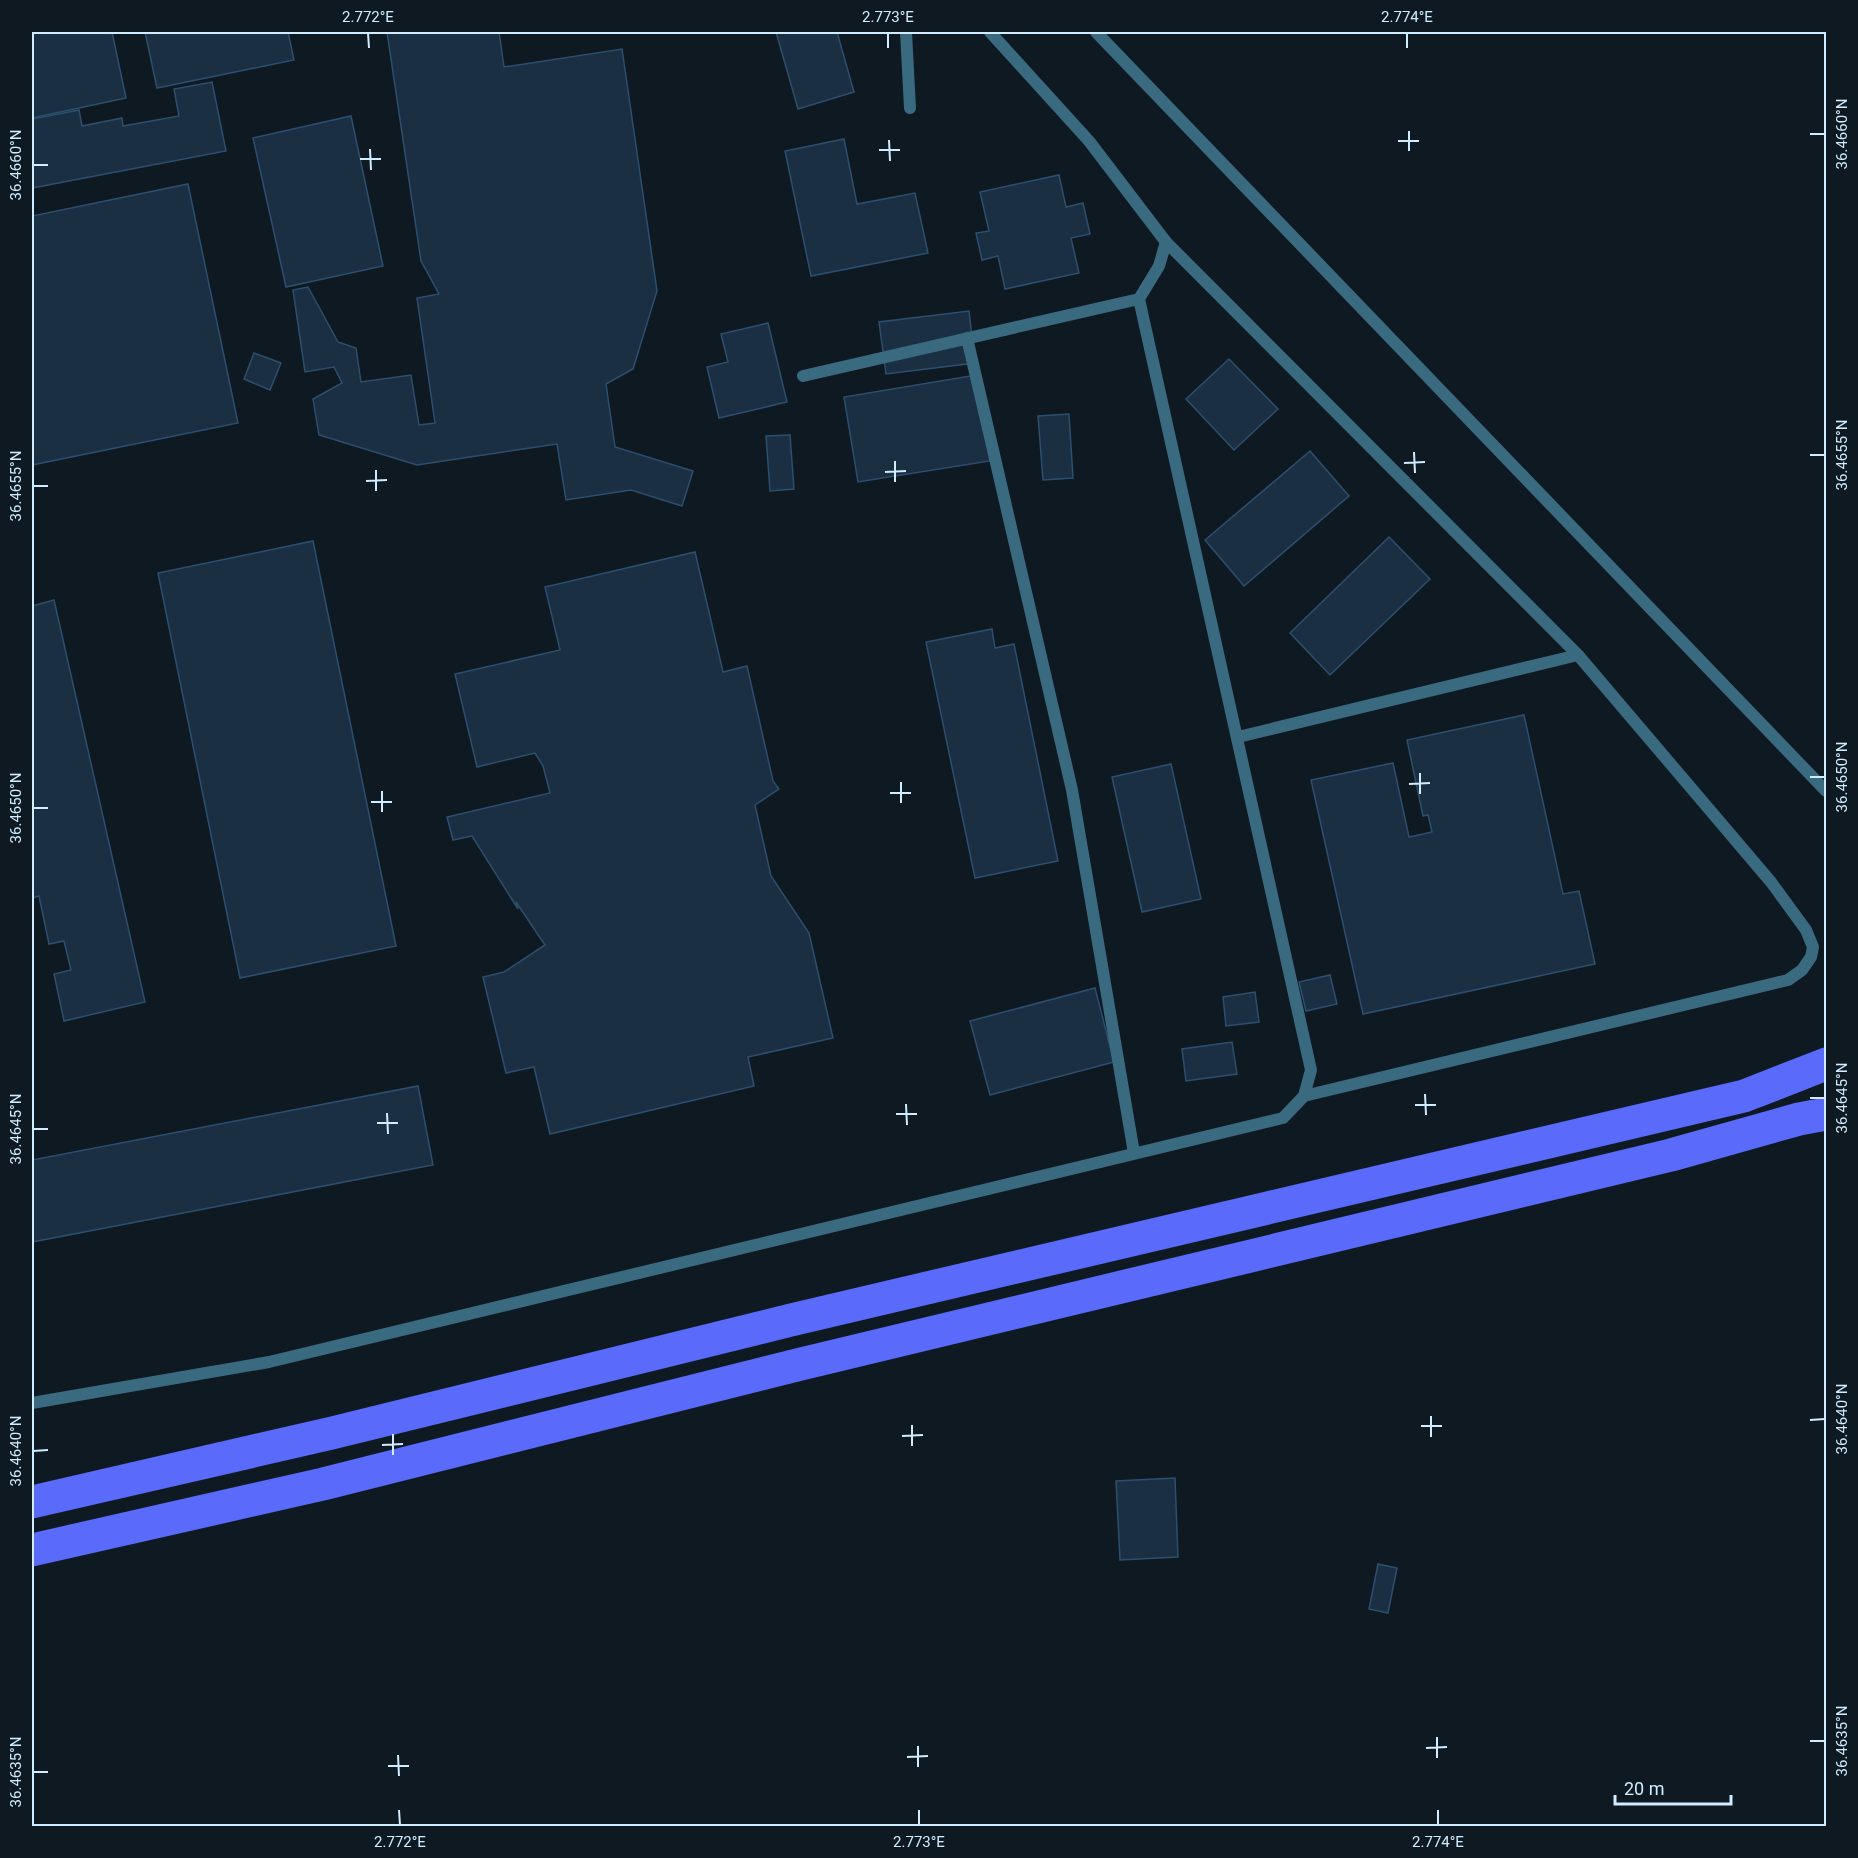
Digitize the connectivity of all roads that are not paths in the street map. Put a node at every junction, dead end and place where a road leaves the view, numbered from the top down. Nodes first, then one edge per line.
1 (906, 32) edge
2 (990, 32) edge
3 (1096, 32) edge
4 (910, 108) dead end
5 (1166, 242) junction
6 (1139, 299) junction
7 (967, 338) junction
8 (803, 376) dead end
9 (1578, 655) junction
10 (1238, 737) junction
11 (1827, 791) edge
12 (1827, 1064) edge
13 (1304, 1096) junction
14 (1827, 1114) edge
15 (1134, 1153) junction
16 (32, 1403) edge
17 (32, 1502) edge
18 (32, 1550) edge

1 - 4 street
2 - 5 street
3 - 11 street
5 - 6 street
5 - 9 street
6 - 7 street
6 - 10 street
7 - 8 street
7 - 15 street
9 - 10 street
9 - 13 street
10 - 13 street
12 - 17 main road
13 - 15 street
14 - 18 main road
15 - 16 street

